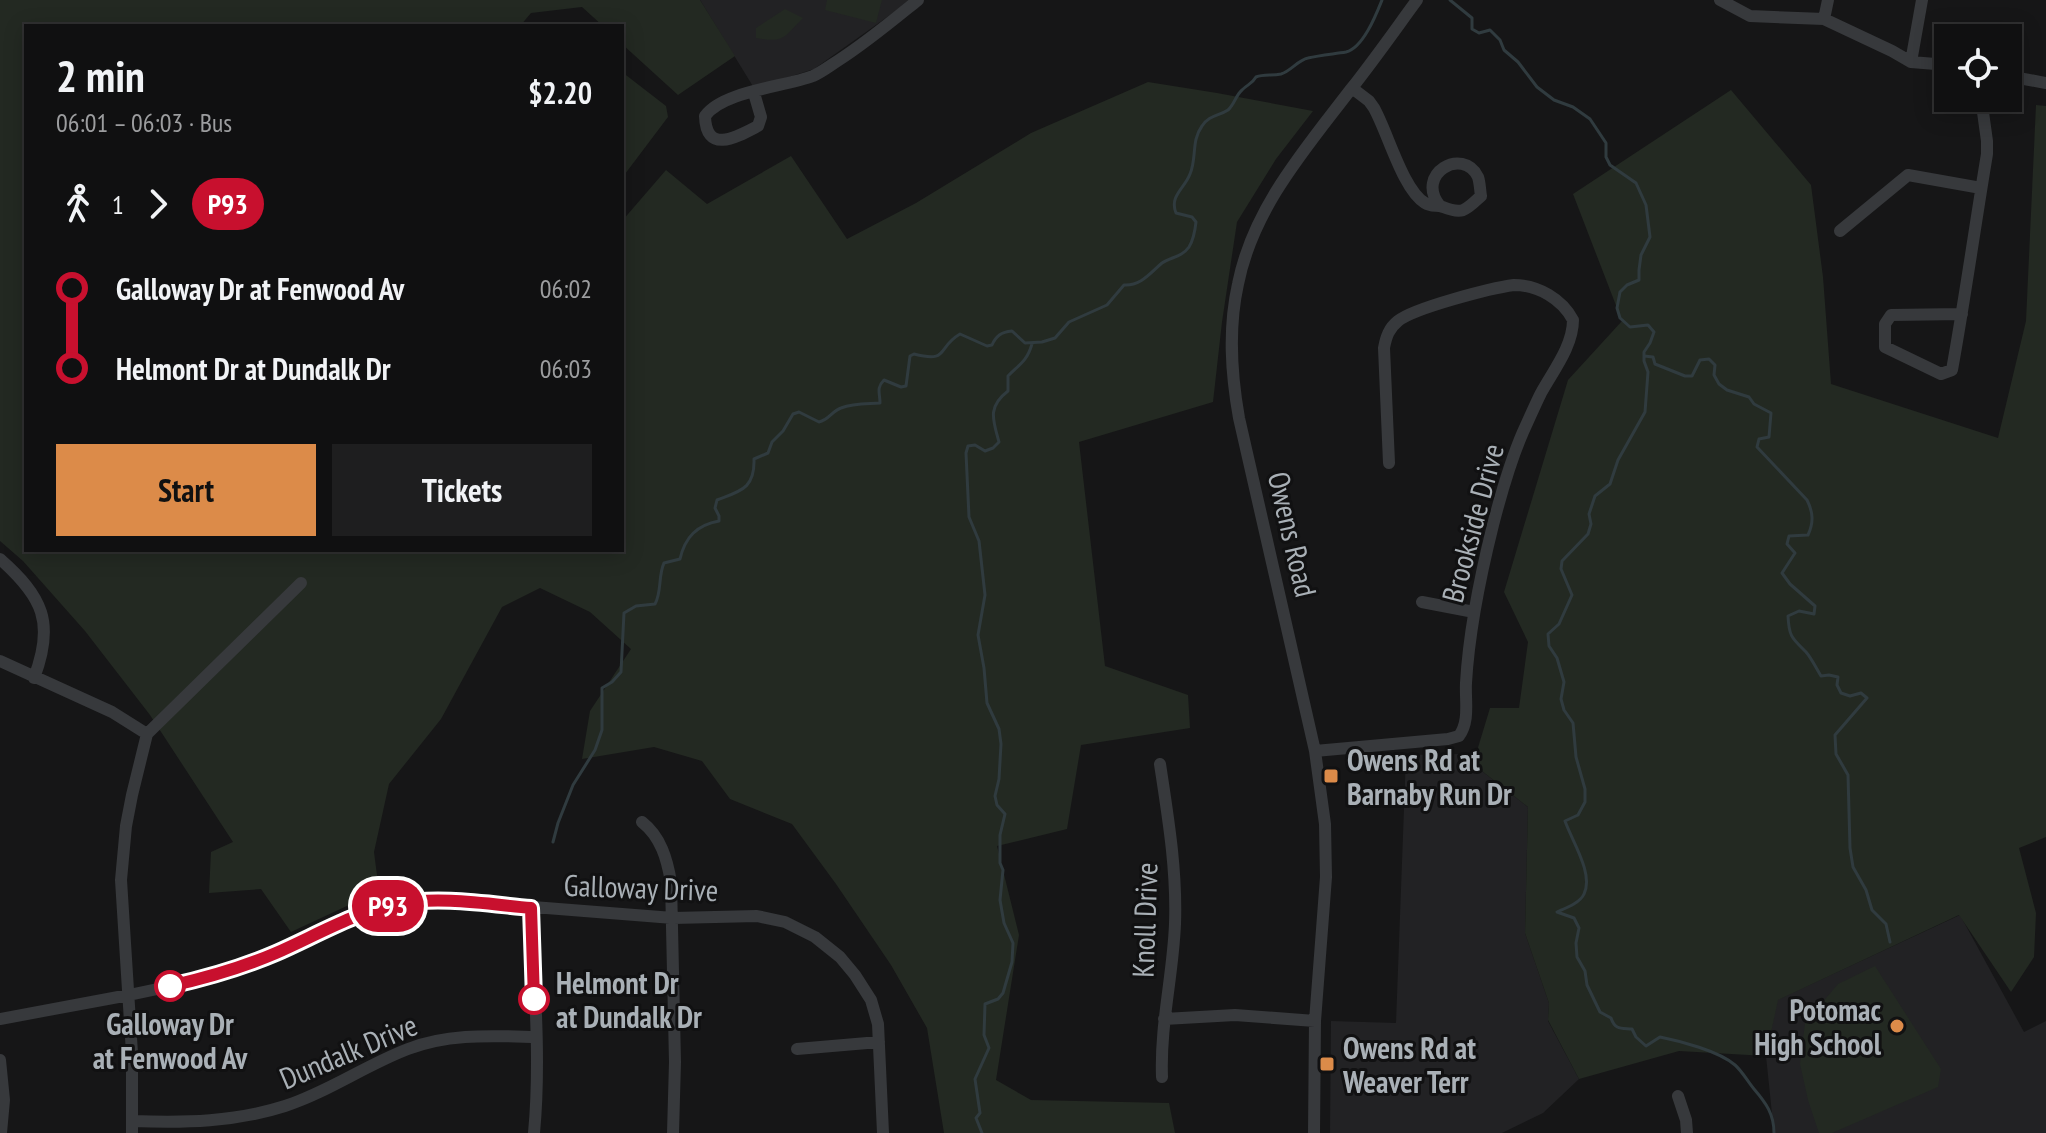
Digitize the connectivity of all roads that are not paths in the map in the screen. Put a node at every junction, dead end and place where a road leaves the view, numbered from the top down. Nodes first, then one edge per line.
1 (918, 0) edge
2 (1417, 0) edge
3 (1720, 0) edge
4 (1828, 0) edge
5 (1922, 0) edge
6 (1740, 5) edge
7 (1824, 19) junction
8 (1911, 62) junction
9 (1934, 64) edge
10 (2022, 79) edge
11 (2046, 83) edge
12 (1352, 88) junction
13 (754, 93) junction
14 (1983, 112) edge
15 (1981, 188) junction
16 (1440, 206) junction
17 (1840, 231) dead end
18 (1962, 314) junction
19 (1389, 463) dead end
20 (0, 559) edge
21 (301, 583) dead end
22 (1422, 602) dead end
23 (1474, 612) junction
24 (0, 661) edge
25 (34, 678) junction
26 (147, 734) junction
27 (1315, 751) junction
28 (1160, 764) dead end
29 (642, 822) dead end
30 (531, 908) junction
31 (673, 918) junction
32 (129, 995) junction
33 (0, 1019) edge
34 (1164, 1019) junction
35 (1315, 1021) junction
36 (536, 1037) junction
37 (879, 1042) junction
38 (797, 1049) dead end
39 (0, 1060) edge
40 (1162, 1077) dead end
41 (1678, 1096) dead end
42 (133, 1127) edge
43 (1, 1133) edge
44 (534, 1133) edge
45 (673, 1133) edge
46 (883, 1133) edge
47 (1314, 1133) edge
48 (1687, 1133) edge

1 - 13 street
2 - 12 street, Owens Road
3 - 6 street
4 - 7 street
5 - 8 street
6 - 7 street
7 - 8 street
8 - 9 street
10 - 11 street
12 - 16 street
12 - 27 street, Owens Road
13 - 13 street
14 - 15 street
15 - 17 street
15 - 18 street
16 - 16 street
18 - 18 street
19 - 23 street, Brookside Drive
20 - 25 street
21 - 26 street
22 - 23 street
23 - 27 street, Brookside Drive
24 - 25 street
25 - 26 street
26 - 32 street
27 - 35 street, Owens Road
28 - 34 street, Knoll Drive
29 - 31 street
30 - 31 street, Galloway Drive
30 - 32 street, Galloway Drive
30 - 36 street
31 - 37 street, Galloway Drive
31 - 45 street
32 - 33 street, Galloway Drive
32 - 42 street
34 - 35 street
34 - 40 street, Knoll Drive
35 - 47 street, Owens Road
36 - 42 street, Dundalk Drive
36 - 44 street
37 - 38 street
37 - 46 street, Galloway Drive
39 - 43 street
41 - 48 street

